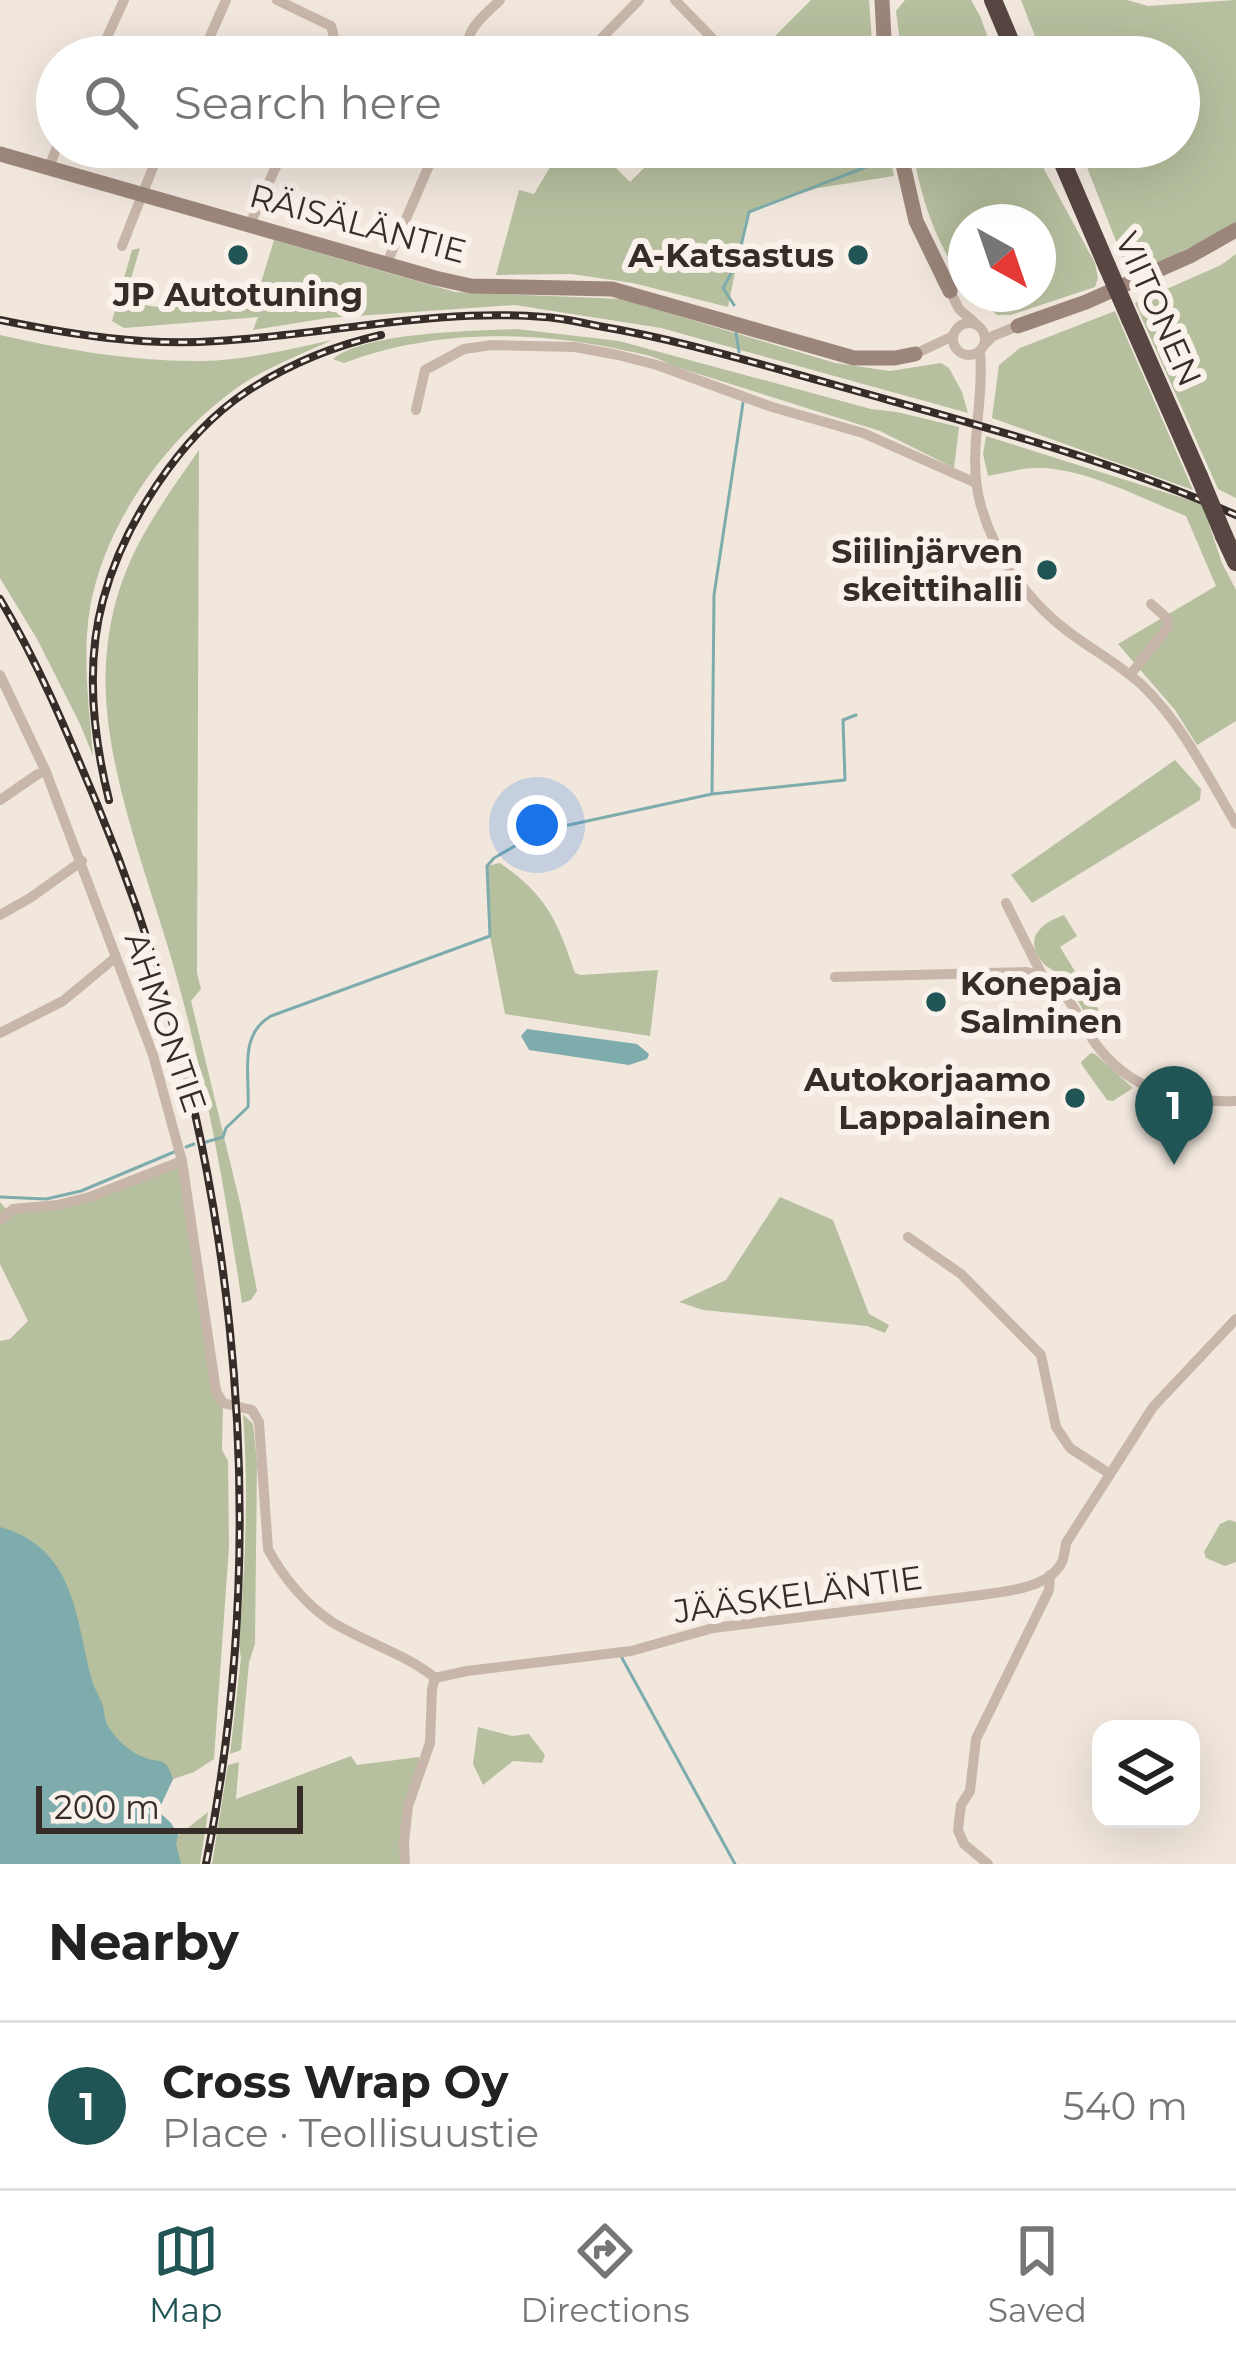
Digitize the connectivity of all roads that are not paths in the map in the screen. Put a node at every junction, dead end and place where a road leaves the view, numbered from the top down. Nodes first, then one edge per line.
1 (124, 0) edge
2 (226, 0) edge
3 (277, 0) edge
4 (500, 0) edge
5 (639, 0) edge
6 (675, 0) edge
7 (882, 0) edge
8 (993, 0) edge
9 (108, 36) edge
10 (210, 36) edge
11 (334, 36) edge
12 (469, 36) edge
13 (604, 36) edge
14 (710, 36) edge
15 (884, 36) edge
16 (1008, 36) edge
17 (0, 154) edge
18 (36, 164) edge
19 (52, 168) edge
20 (152, 168) edge
21 (275, 168) edge
22 (428, 168) edge
23 (903, 168) edge
24 (1065, 168) edge
25 (141, 195) junction
26 (250, 224) junction
27 (1236, 230) edge
28 (122, 246) dead end
29 (387, 263) junction
30 (948, 287) edge
31 (956, 312) edge
32 (962, 312) edge
33 (1018, 326) junction
34 (980, 327) junction
35 (954, 333) junction
36 (982, 348) junction
37 (959, 351) junction
38 (915, 354) junction
39 (982, 385) junction
40 (416, 410) dead end
41 (976, 483) junction
42 (1236, 562) edge
43 (1151, 604) dead end
44 (1130, 675) junction
45 (2, 683) edge
46 (46, 772) junction
47 (0, 800) edge
48 (1236, 824) edge
49 (82, 861) junction
50 (1006, 903) dead end
51 (0, 915) edge
52 (116, 957) junction
53 (1042, 975) junction
54 (835, 977) dead end
55 (0, 1033) edge
56 (1236, 1101) edge
57 (182, 1161) junction
58 (0, 1220) edge
59 (908, 1237) dead end
60 (1236, 1319) edge
61 (1110, 1474) junction
62 (1050, 1575) junction
63 (435, 1678) junction
64 (405, 1864) edge
65 (988, 1864) edge

1 - 9 street
2 - 10 street
3 - 11 street
4 - 12 street
5 - 13 street
6 - 14 street
7 - 15 street
8 - 16 highway
17 - 18 street, RÄISÄLÄNTIE
19 - 25 street, RÄISÄLÄNTIE
20 - 25 street
21 - 26 street
22 - 29 street
23 - 30 street
24 - 42 highway, VIITONEN, bridge
25 - 26 street, RÄISÄLÄNTIE
25 - 28 street
26 - 29 street, RÄISÄLÄNTIE
27 - 33 street
29 - 38 street, RÄISÄLÄNTIE
31 - 35 street
32 - 34 street
33 - 34 street
33 - 36 street
34 - 35 street
34 - 36 street
35 - 37 street
35 - 38 street
36 - 37 street
36 - 39 street
37 - 38 street
37 - 39 street
39 - 41 street
40 - 41 street
41 - 44 street
43 - 44 street
44 - 48 street
45 - 46 street, AHMONTIE
46 - 47 street
46 - 49 street, AHMONTIE
49 - 51 street
49 - 52 street, AHMONTIE
50 - 53 street
52 - 55 street
52 - 57 street, AHMONTIE
53 - 54 street
53 - 56 street
57 - 58 street
57 - 63 street, AHMONTIE
59 - 61 street
60 - 61 street
61 - 62 street
62 - 63 street, JÄÄSKELÄNTIE
62 - 65 street
63 - 64 street

